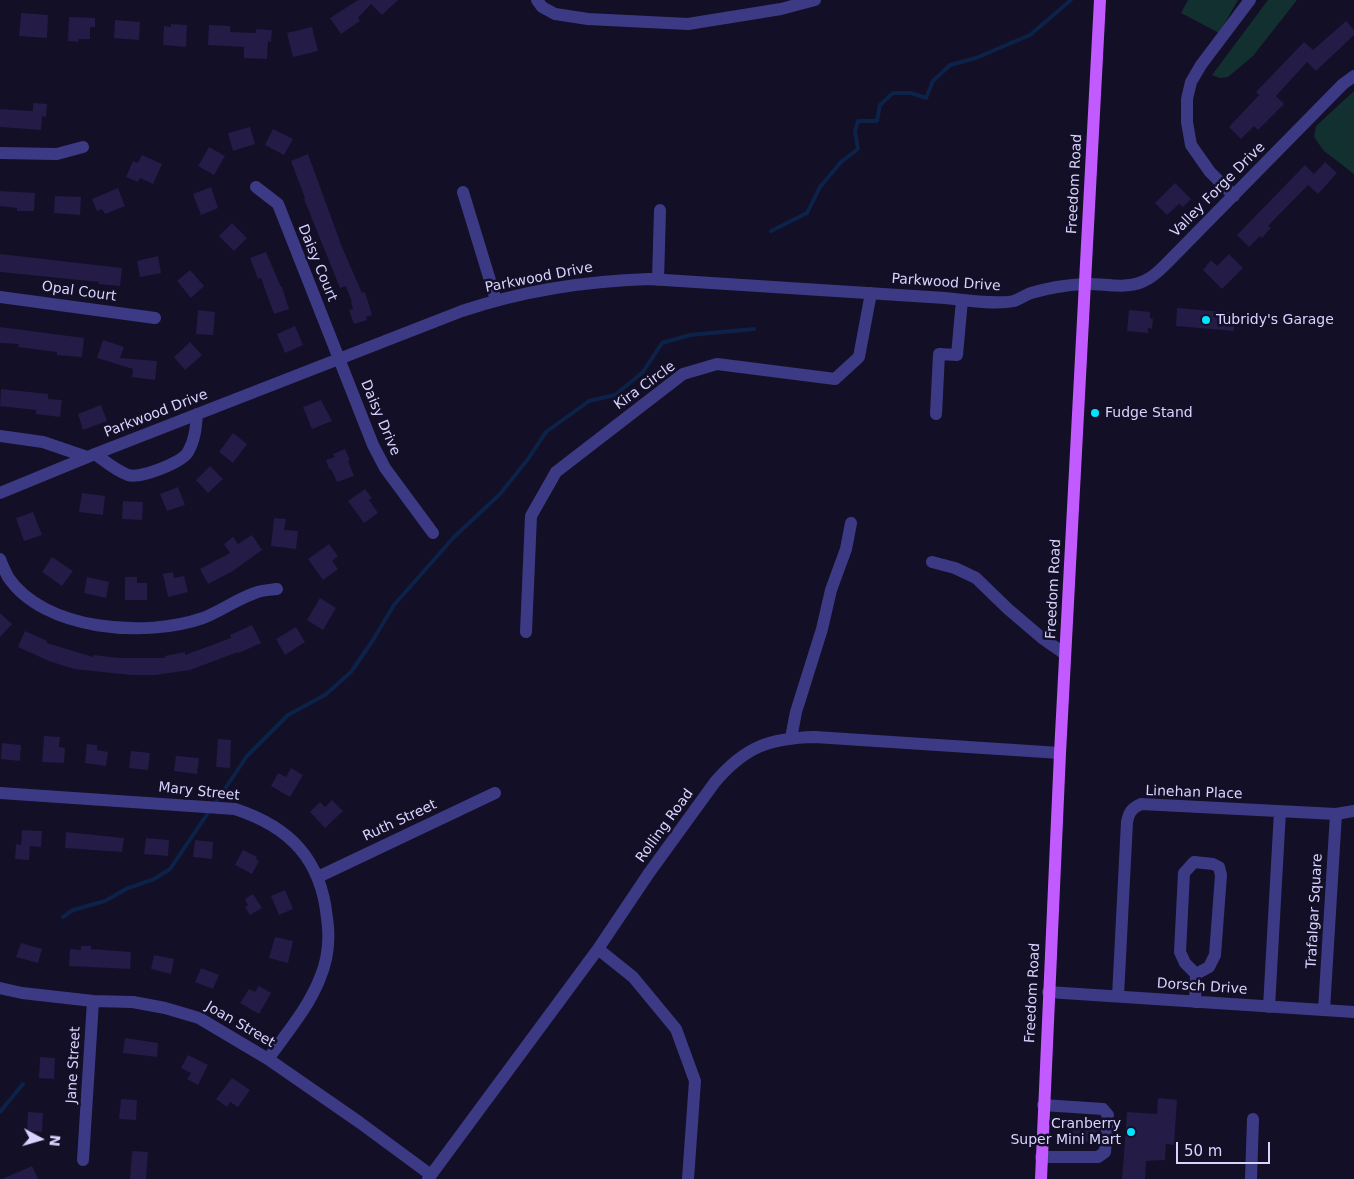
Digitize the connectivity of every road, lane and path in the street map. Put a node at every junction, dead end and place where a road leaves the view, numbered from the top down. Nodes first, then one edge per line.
1 (537, 0) edge
2 (815, 0) edge
3 (1100, 0) edge
4 (1250, 0) edge
5 (1354, 76) edge
6 (83, 147) dead end
7 (0, 153) edge
8 (256, 187) dead end
9 (463, 192) dead end
10 (1234, 196) junction
11 (660, 210) dead end
12 (658, 280) junction
13 (1086, 284) junction
14 (871, 293) junction
15 (0, 297) edge
16 (496, 300) junction
17 (962, 300) junction
18 (155, 318) dead end
19 (341, 359) junction
20 (198, 414) junction
21 (936, 414) dead end
22 (0, 436) edge
23 (91, 455) junction
24 (0, 493) edge
25 (851, 523) dead end
26 (433, 533) dead end
27 (0, 559) edge
28 (932, 562) dead end
29 (277, 589) dead end
30 (526, 632) dead end
31 (1065, 654) junction
32 (791, 738) junction
33 (1060, 753) junction
34 (0, 793) edge
35 (495, 793) dead end
36 (1280, 811) junction
37 (1354, 811) edge
38 (1336, 814) junction
39 (318, 877) junction
40 (598, 949) junction
41 (1196, 974) junction
42 (0, 988) edge
43 (1048, 992) junction
44 (1118, 996) junction
45 (93, 1001) junction
46 (1195, 1002) junction
47 (1269, 1007) junction
48 (1324, 1010) junction
49 (1354, 1012) edge
50 (268, 1059) junction
51 (1043, 1106) junction
52 (1253, 1119) dead end
53 (1041, 1156) junction
54 (83, 1160) dead end
55 (430, 1177) edge
56 (688, 1179) edge
57 (1041, 1179) edge
58 (1251, 1179) edge

1 - 2 street
3 - 13 main road, Freedom Road
4 - 10 street
5 - 10 street, Valley Forge Drive
6 - 7 street
8 - 19 street, Daisy Court
9 - 16 street
10 - 13 street, Valley Forge Drive
11 - 12 street
12 - 14 street, Parkwood Drive
12 - 16 street, Parkwood Drive
13 - 17 street, Parkwood Drive
13 - 31 main road, Freedom Road
14 - 17 street, Parkwood Drive
14 - 30 street, Kira Circle
15 - 18 street, Opal Court
16 - 19 street, Parkwood Drive
17 - 21 street
19 - 20 street, Parkwood Drive
19 - 26 street, Daisy Drive
20 - 23 street, Parkwood Drive
20 - 23 street
22 - 23 street
23 - 24 street, Parkwood Drive
25 - 32 street
27 - 29 street
28 - 31 street
31 - 33 main road, Freedom Road
32 - 33 street, Rolling Road
32 - 40 street, Rolling Road
33 - 43 main road, Freedom Road
34 - 39 street, Mary Street
35 - 39 street, Ruth Street
36 - 38 street, Linehan Place
36 - 44 street, Linehan Place
36 - 47 street
37 - 38 street, Linehan Place
38 - 48 street, Trafalgar Square
39 - 50 street, Mary Street
40 - 55 street, Rolling Road
40 - 56 street
41 - 41 street
41 - 46 street
42 - 45 street, Joan Street
43 - 44 street, Dorsch Drive
43 - 51 main road, Freedom Road
44 - 46 street, Dorsch Drive
45 - 50 street, Joan Street
45 - 54 street, Jane Street
46 - 47 street, Dorsch Drive
47 - 48 street, Dorsch Drive
48 - 49 street, Dorsch Drive
50 - 55 street, Joan Street
51 - 53 main road, Freedom Road
51 - 53 street
52 - 58 street
53 - 57 main road, Freedom Road

